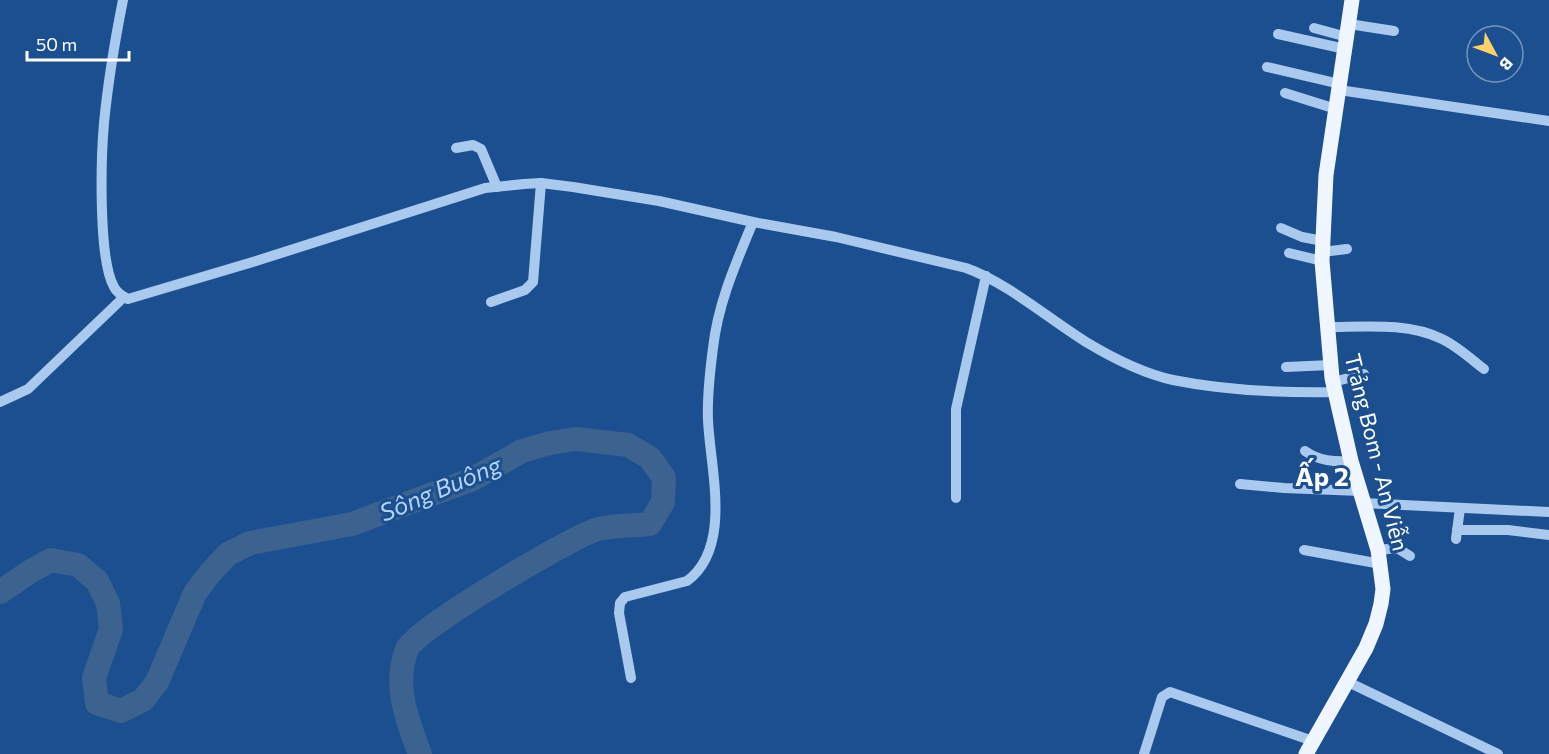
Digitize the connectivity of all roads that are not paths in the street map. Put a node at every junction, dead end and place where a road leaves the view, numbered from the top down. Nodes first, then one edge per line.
1 (123, 0) edge
2 (1352, 0) edge
3 (1314, 28) dead end
4 (1394, 31) dead end
5 (1278, 34) dead end
6 (1347, 37) junction
7 (1267, 67) dead end
8 (1339, 87) junction
9 (1286, 93) dead end
10 (1336, 109) junction
11 (1549, 121) edge
12 (456, 148) dead end
13 (541, 183) junction
14 (497, 187) junction
15 (753, 222) junction
16 (1281, 228) dead end
17 (1347, 249) dead end
18 (1322, 252) junction
19 (1289, 253) dead end
20 (986, 276) junction
21 (124, 297) junction
22 (491, 302) dead end
23 (1326, 327) junction
24 (1330, 365) junction
25 (1286, 367) dead end
26 (1484, 369) dead end
27 (1364, 374) dead end
28 (1335, 387) junction
29 (0, 402) edge
30 (1305, 451) dead end
31 (1351, 460) junction
32 (1240, 484) dead end
33 (1362, 497) junction
34 (956, 498) dead end
35 (1460, 508) junction
36 (1549, 512) edge
37 (1549, 535) edge
38 (1304, 550) dead end
39 (1410, 556) dead end
40 (1379, 557) junction
41 (631, 678) dead end
42 (1348, 682) junction
43 (1309, 747) edge
44 (1144, 754) edge
45 (1498, 754) edge

1 - 21 street
2 - 6 main road, Trảng Bom - An Viễn
3 - 6 street
4 - 6 street
5 - 6 street
6 - 8 main road, Trảng Bom - An Viễn
7 - 8 street
8 - 10 main road, Trảng Bom - An Viễn
8 - 11 street
9 - 10 street
10 - 18 main road, Trảng Bom - An Viễn
12 - 14 street
13 - 14 street
13 - 15 street
13 - 22 street
14 - 21 street
15 - 20 street
15 - 41 street
16 - 18 street
17 - 18 street
18 - 19 street
18 - 23 main road, Trảng Bom - An Viễn
20 - 28 street
20 - 34 street
21 - 29 street
23 - 24 main road, Trảng Bom - An Viễn
23 - 26 street
24 - 25 street
24 - 28 main road, Trảng Bom - An Viễn
27 - 28 street
28 - 31 main road, Trảng Bom - An Viễn
30 - 31 street
31 - 33 main road, Trảng Bom - An Viễn
32 - 33 street
33 - 35 street
33 - 40 main road, Trảng Bom - An Viễn
35 - 36 street
35 - 37 street
38 - 40 street
39 - 40 street
40 - 42 main road, Trảng Bom - An Viễn
42 - 43 main road, Trảng Bom - An Viễn
42 - 45 street
43 - 44 street

